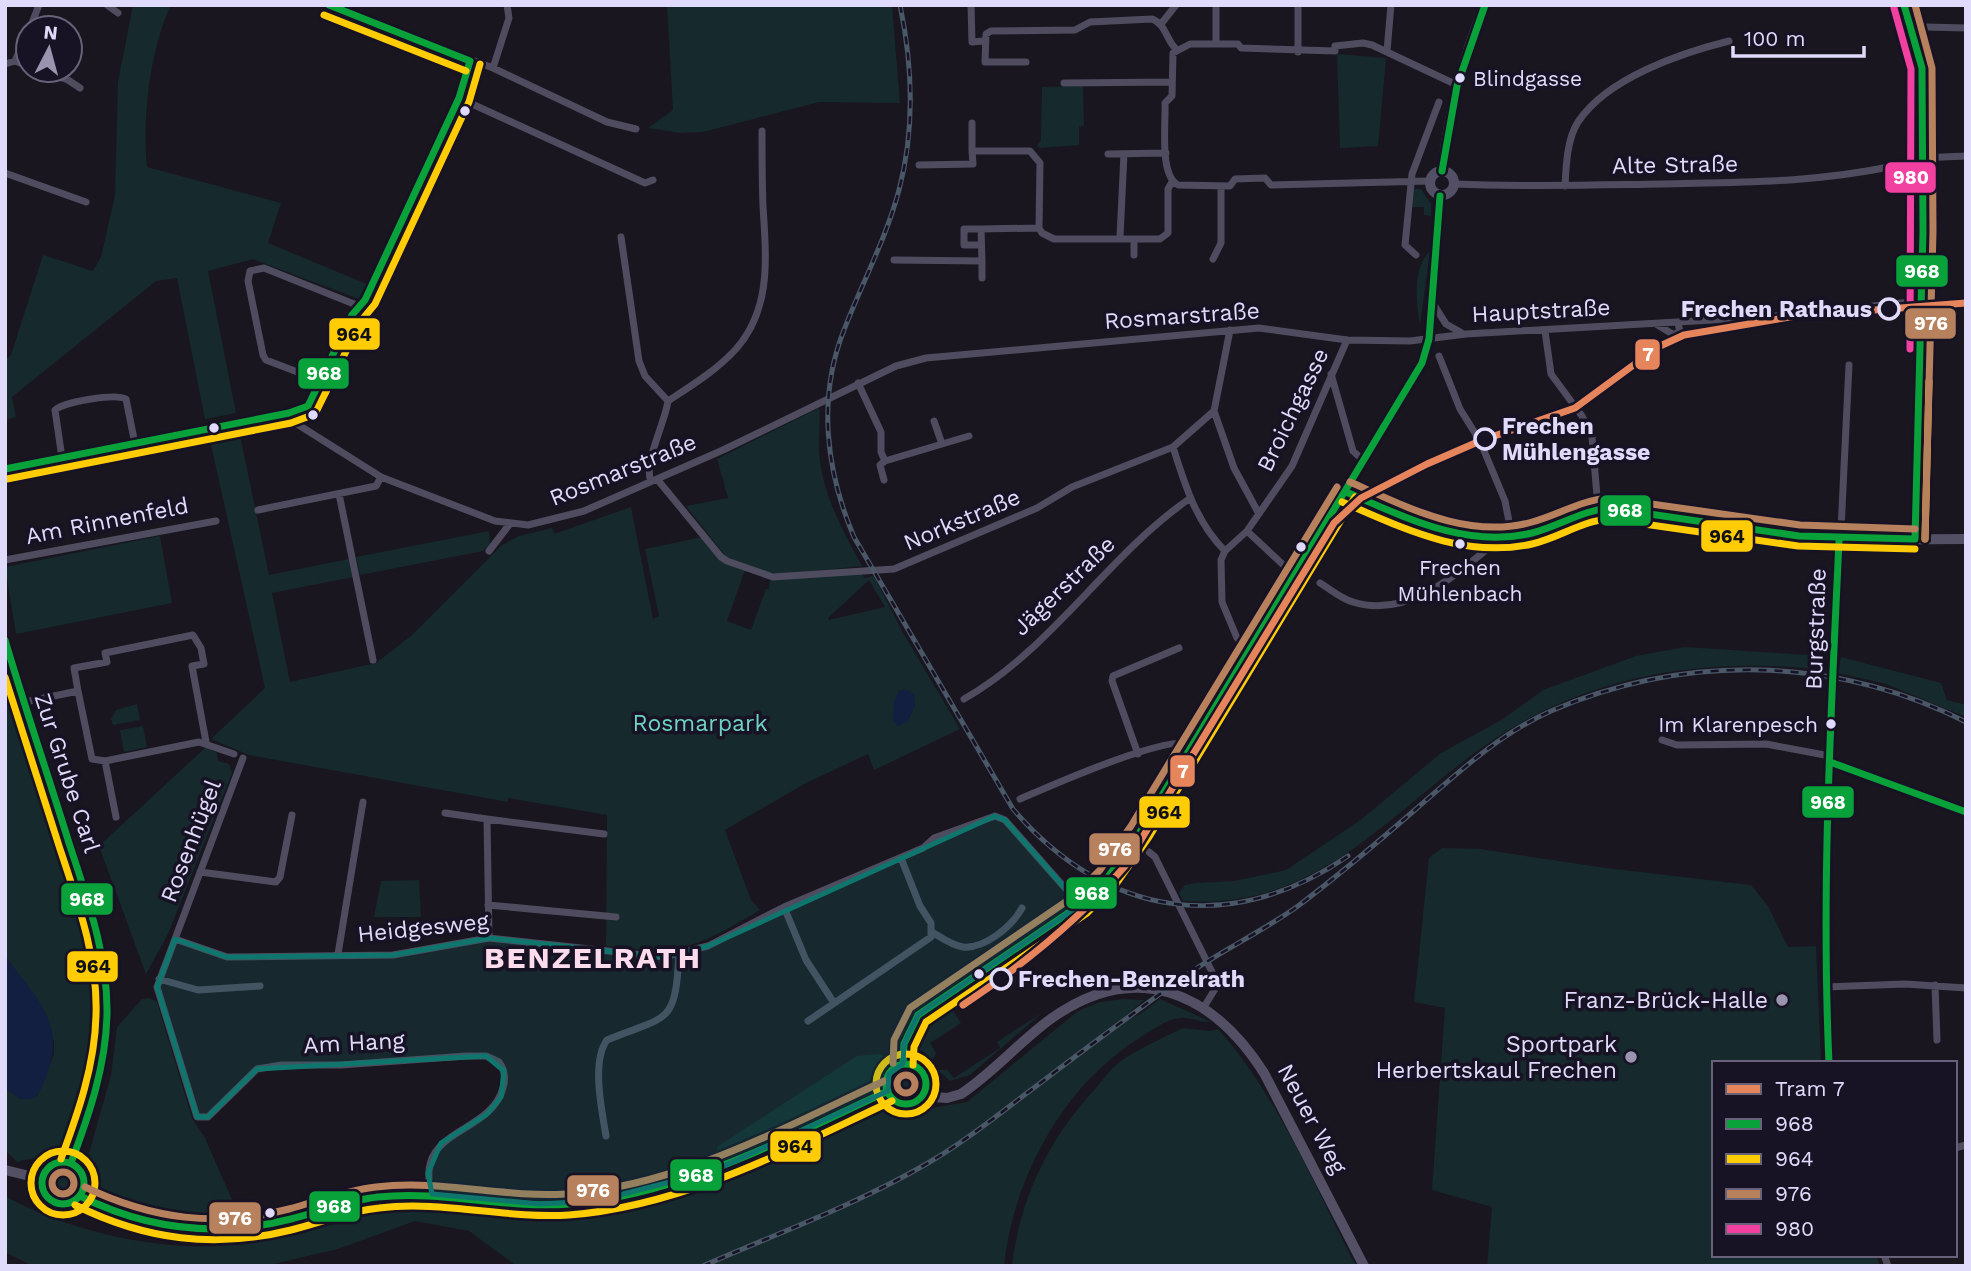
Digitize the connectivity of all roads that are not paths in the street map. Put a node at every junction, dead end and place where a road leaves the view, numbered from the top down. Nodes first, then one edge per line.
1 (107, 5) edge
2 (328, 5) edge
3 (507, 5) edge
4 (971, 5) edge
5 (1176, 5) edge
6 (1216, 5) edge
7 (1298, 5) edge
8 (1391, 5) edge
9 (1485, 5) edge
10 (1903, 5) edge
11 (118, 13) dead end
12 (1161, 24) junction
13 (1926, 27) dead end
14 (1966, 28) edge
15 (984, 41) junction
16 (1729, 41) dead end
17 (1216, 43) junction
18 (1177, 49) junction
19 (1298, 51) junction
20 (1387, 51) junction
21 (470, 61) junction
22 (1026, 62) dead end
23 (492, 68) junction
24 (1171, 82) junction
25 (1064, 83) dead end
26 (74, 84) edge
27 (1457, 85) junction
28 (80, 88) dead end
29 (459, 98) junction
30 (1439, 102) dead end
31 (972, 123) dead end
32 (636, 130) dead end
33 (762, 131) dead end
34 (972, 151) junction
35 (1166, 153) junction
36 (1108, 154) dead end
37 (1124, 154) junction
38 (1966, 156) edge
39 (1922, 158) junction
40 (919, 164) dead end
41 (1894, 166) dead end
42 (1442, 171) junction
43 (5, 173) edge
44 (653, 180) dead end
45 (1412, 180) junction
46 (1429, 181) junction
47 (1172, 182) junction
48 (1454, 184) junction
49 (1221, 186) junction
50 (1565, 186) junction
51 (1440, 195) junction
52 (86, 202) dead end
53 (1040, 228) junction
54 (981, 229) junction
55 (621, 237) dead end
56 (1120, 237) junction
57 (1134, 241) junction
58 (981, 245) junction
59 (1134, 255) dead end
60 (1416, 255) dead end
61 (1213, 259) dead end
62 (894, 260) dead end
63 (982, 261) junction
64 (982, 278) dead end
65 (1920, 301) junction
66 (1432, 302) junction
67 (359, 306) junction
68 (1656, 324) junction
69 (1678, 324) junction
70 (1230, 330) junction
71 (1545, 331) junction
72 (1466, 334) junction
73 (1429, 339) junction
74 (1347, 340) junction
75 (1438, 356) dead end
76 (1849, 365) dead end
77 (1331, 374) junction
78 (321, 381) junction
79 (859, 383) junction
80 (668, 401) junction
81 (1214, 411) junction
82 (289, 413) junction
83 (934, 421) dead end
84 (969, 436) dead end
85 (135, 444) junction
86 (942, 444) junction
87 (1173, 447) junction
88 (62, 458) junction
89 (885, 461) junction
90 (1365, 462) junction
91 (5, 469) edge
92 (381, 477) junction
93 (654, 480) junction
94 (884, 480) dead end
95 (1346, 492) junction
96 (339, 494) junction
97 (1189, 499) junction
98 (1598, 508) junction
99 (258, 510) dead end
100 (1259, 514) junction
101 (216, 521) dead end
102 (509, 525) junction
103 (1247, 531) junction
104 (1513, 537) junction
105 (1487, 539) junction
106 (1915, 539) junction
107 (1966, 539) edge
108 (1839, 541) junction
109 (489, 551) dead end
110 (1225, 551) junction
111 (5, 560) edge
112 (1294, 575) junction
113 (1320, 583) dead end
114 (5, 639) edge
115 (1179, 648) dead end
116 (1249, 648) junction
117 (373, 660) dead end
118 (78, 691) junction
119 (964, 699) dead end
120 (25, 702) junction
121 (1662, 740) dead end
122 (206, 742) junction
123 (1192, 745) junction
124 (234, 754) dead end
125 (1138, 754) junction
126 (243, 758) dead end
127 (1830, 759) junction
128 (105, 761) junction
129 (1020, 799) dead end
130 (363, 802) dead end
131 (1966, 812) edge
132 (445, 813) dead end
133 (292, 815) dead end
134 (116, 817) dead end
135 (487, 819) junction
136 (604, 834) dead end
137 (1149, 852) dead end
138 (901, 859) junction
139 (200, 872) junction
140 (488, 905) junction
141 (1080, 905) junction
142 (784, 907) junction
143 (1022, 908) dead end
144 (616, 917) dead end
145 (932, 932) junction
146 (175, 939) junction
147 (489, 939) junction
148 (338, 954) junction
149 (679, 955) junction
150 (158, 983) junction
151 (1935, 985) junction
152 (260, 986) dead end
153 (1825, 987) junction
154 (1966, 988) edge
155 (834, 1003) junction
156 (1204, 1007) junction
157 (808, 1021) dead end
158 (1937, 1040) dead end
159 (1829, 1061) edge
160 (903, 1064) junction
161 (888, 1091) junction
162 (922, 1096) junction
163 (606, 1136) dead end
164 (71, 1163) junction
165 (5, 1170) edge
166 (42, 1179) junction
167 (432, 1194) junction
168 (80, 1196) junction
169 (1364, 1266) edge

1 - 11 street
2 - 21 street
3 - 23 street
4 - 15 street
5 - 12 street
6 - 17 street
7 - 19 street
8 - 20 street
9 - 27 main road
10 - 39 main road
12 - 15 street
12 - 18 street
13 - 14 street
15 - 22 street
16 - 50 street
17 - 18 street
17 - 19 street
18 - 24 street
19 - 20 street
20 - 27 street
21 - 23 street
21 - 29 street
23 - 32 street
24 - 25 street
24 - 35 street
26 - 28 street
27 - 42 main road
29 - 44 street
29 - 67 street
30 - 45 street
31 - 34 street
33 - 80 street
34 - 40 street
34 - 53 street
35 - 37 street
35 - 47 street
36 - 37 street
37 - 56 street
38 - 39 street
39 - 65 main road
41 - 50 street, Alte Straße
42 - 46 main road
42 - 48 main road
43 - 52 street
45 - 46 street
45 - 49 street
45 - 60 street
46 - 51 main road
47 - 49 street
47 - 57 street
48 - 50 street, Alte Straße
48 - 51 main road
49 - 61 street
51 - 66 main road
53 - 54 street
53 - 56 street
54 - 58 street
54 - 58 street
55 - 80 street
56 - 57 street
57 - 59 street
58 - 63 street
62 - 63 street
63 - 64 street
65 - 69 street, Hauptstraße
65 - 106 main road
66 - 72 street
66 - 73 main road
67 - 78 street
67 - 78 street
68 - 69 street, Hauptstraße
68 - 69 street, Hauptstraße
68 - 71 street, Hauptstraße
70 - 74 street, Rosmarstraße
70 - 79 street, Rosmarstraße
70 - 81 street
71 - 72 street, Hauptstraße
71 - 98 street
72 - 73 street, Hauptstraße
73 - 74 street, Rosmarstraße
73 - 90 main road
74 - 77 street, Broichgasse
75 - 104 street
76 - 108 street, Burgstraße
77 - 90 street
77 - 100 street, Broichgasse
78 - 82 street
79 - 89 street
79 - 93 street, Rosmarstraße
80 - 93 street
81 - 87 street, Norkstraße
81 - 100 street
82 - 85 street
82 - 92 street, Rosmarstraße
83 - 86 street
84 - 86 street
85 - 88 street
85 - 88 street
86 - 89 street
87 - 93 street, Norkstraße
87 - 97 street
88 - 91 street
89 - 94 street
90 - 95 main road
92 - 96 street
92 - 102 street, Rosmarstraße
93 - 102 street, Rosmarstraße
95 - 105 main road
95 - 112 main road
96 - 99 street
96 - 117 street
97 - 110 street
97 - 119 street, Jägerstraße
98 - 104 main road
98 - 108 main road
100 - 103 street, Broichgasse
101 - 111 street, Am Rinnenfeld
102 - 109 street
103 - 110 street, Broichgasse
103 - 112 street
104 - 105 main road
105 - 113 street
106 - 107 main road
106 - 108 main road
108 - 127 street, Burgstraße
110 - 116 street
112 - 116 main road
114 - 120 street, Zur Grube Carl
115 - 125 street
116 - 123 main road
118 - 120 street
118 - 122 street
118 - 128 street
120 - 164 street, Zur Grube Carl
121 - 127 street
122 - 124 street
122 - 128 street
123 - 125 street
123 - 141 main road
125 - 129 street
126 - 139 street, Rosenhügel
127 - 131 street
127 - 153 street, Burgstraße
128 - 134 street
130 - 148 street
132 - 135 street
133 - 139 street
135 - 136 street
135 - 140 street
137 - 156 street
138 - 141 street, Heidgesweg
138 - 142 street, Heidgesweg
138 - 145 street
139 - 146 street, Rosenhügel
140 - 144 street
140 - 147 street
141 - 160 main road
142 - 149 street, Heidgesweg
142 - 155 street
143 - 145 street
145 - 155 street
146 - 148 street, Heidgesweg
146 - 150 street
147 - 148 street, Heidgesweg
147 - 149 street, Heidgesweg
149 - 163 street
150 - 152 street
150 - 167 street, Am Hang
151 - 153 street
151 - 154 street
151 - 158 street
153 - 159 street, Burgstraße
155 - 157 street
156 - 162 main road, Neuer Weg
156 - 169 main road, Neuer Weg
160 - 161 main road
160 - 162 main road
161 - 162 main road
161 - 167 main road
164 - 166 main road
164 - 168 main road
165 - 166 main road
166 - 168 main road
167 - 168 main road

